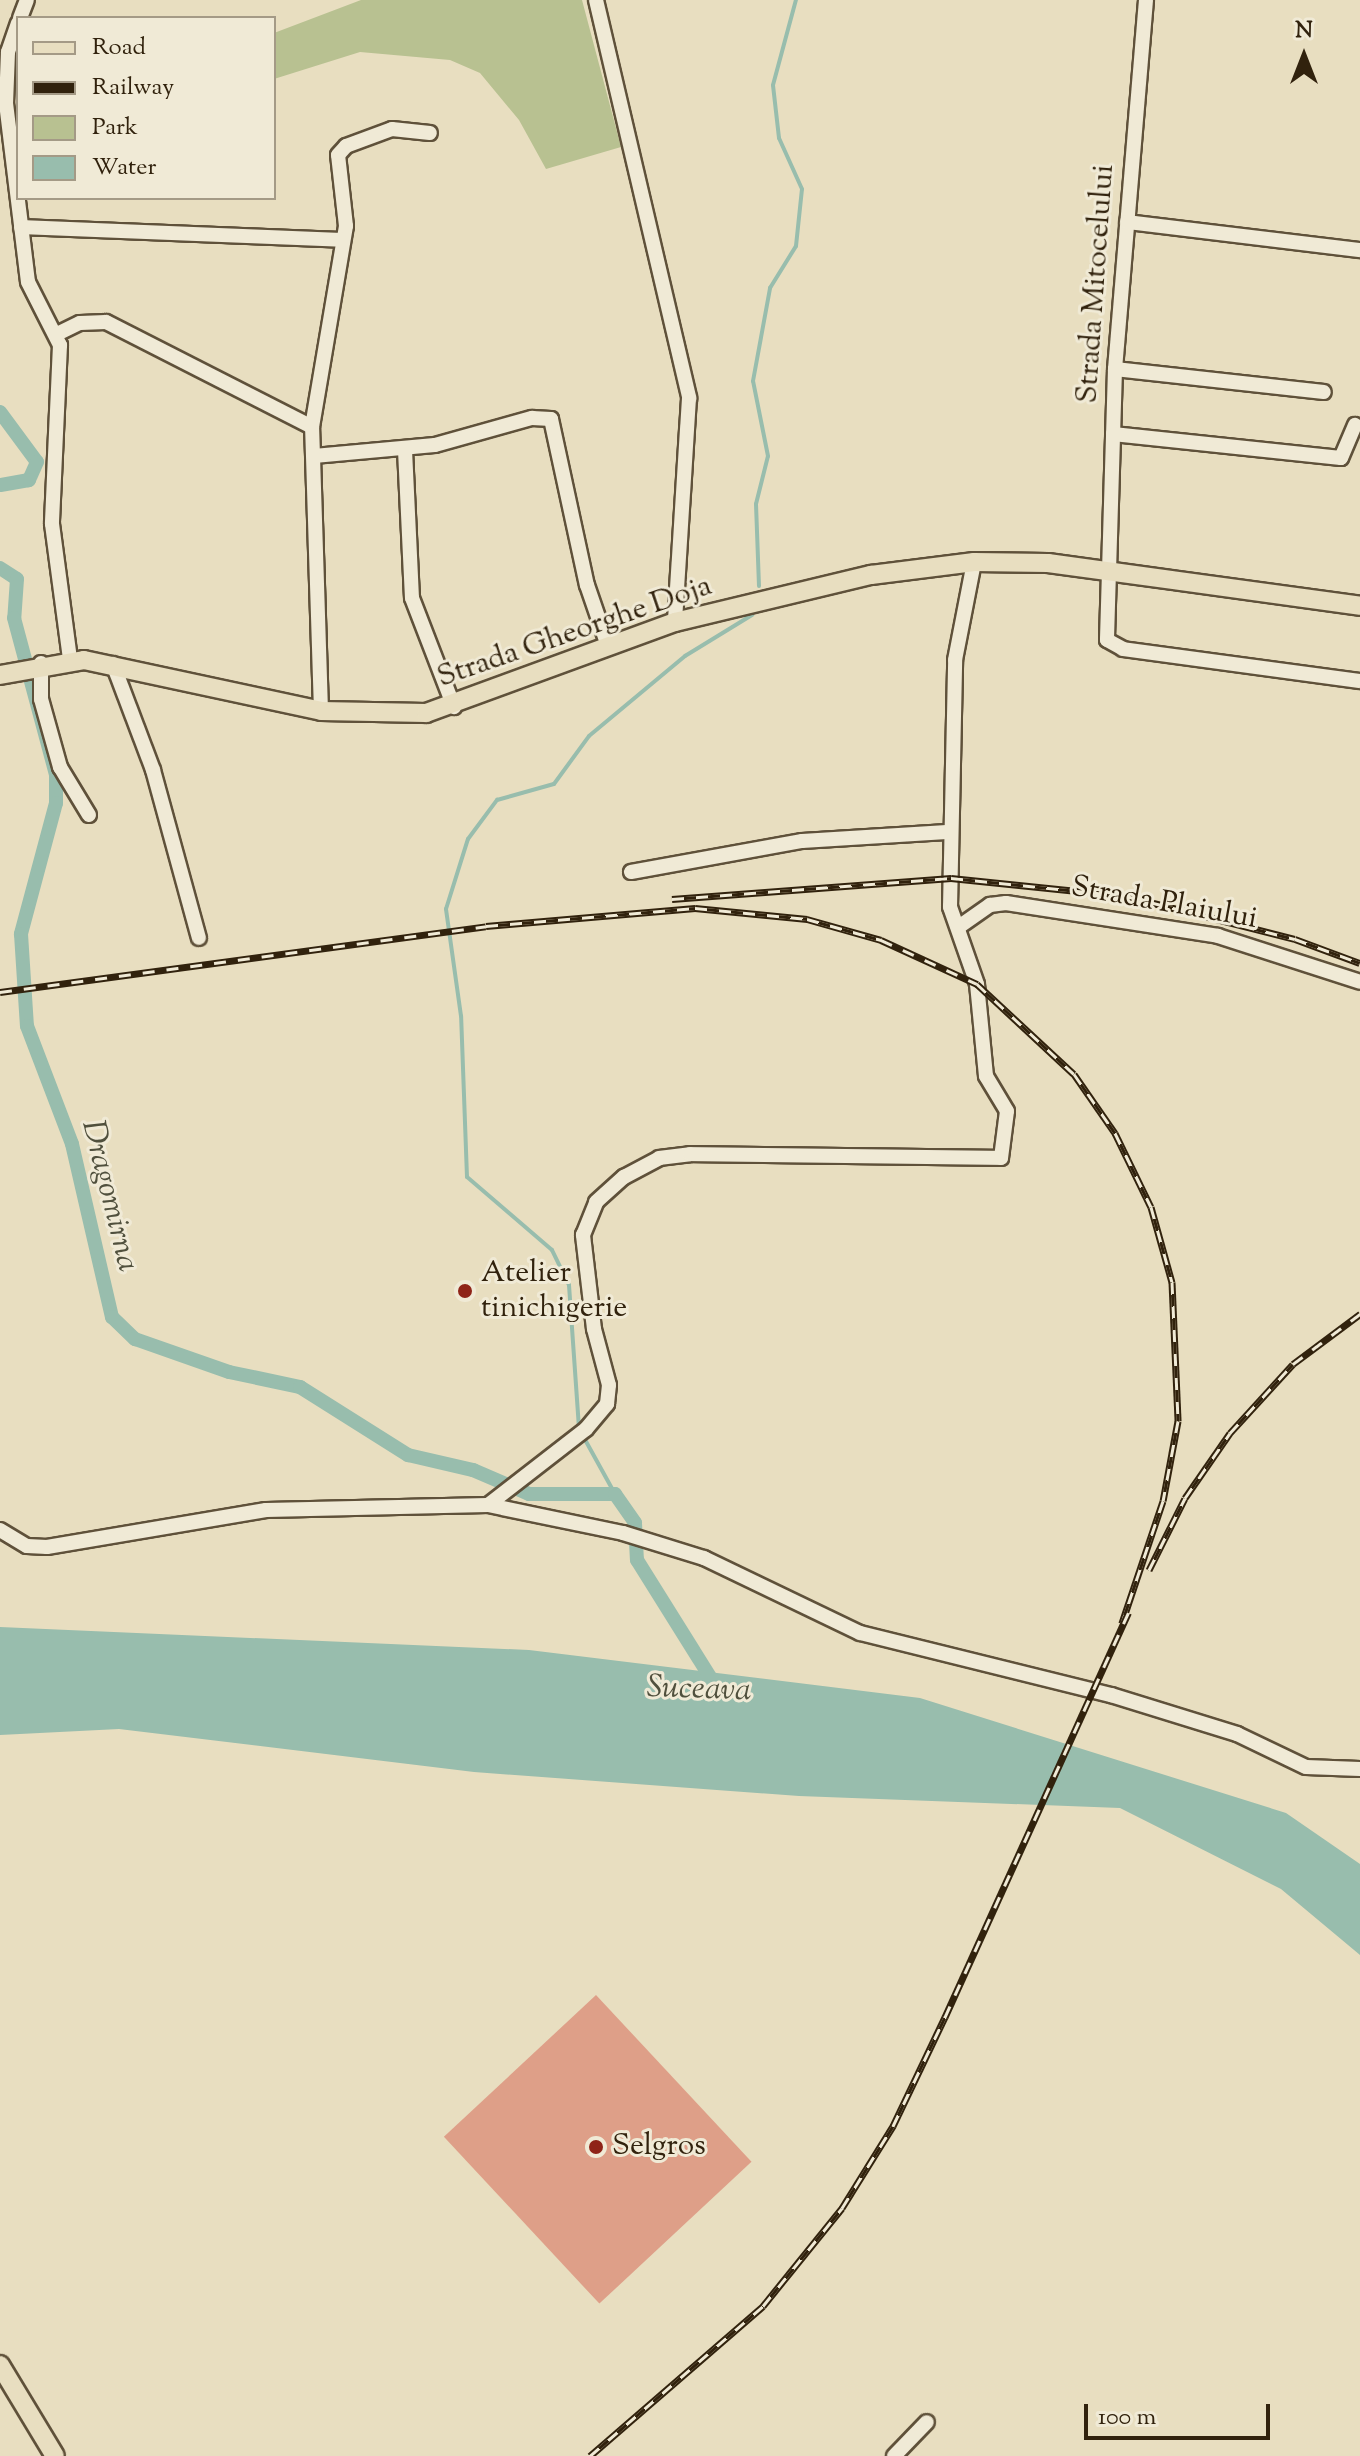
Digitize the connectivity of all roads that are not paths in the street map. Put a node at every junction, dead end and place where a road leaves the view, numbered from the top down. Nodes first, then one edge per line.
1 (596, 0) edge
2 (1146, 0) edge
3 (16, 32) edge
4 (430, 133) dead end
5 (16, 179) edge
6 (18, 200) edge
7 (1127, 222) junction
8 (21, 227) junction
9 (341, 240) junction
10 (1360, 250) edge
11 (57, 334) junction
12 (1115, 369) junction
13 (1324, 392) dead end
14 (1355, 425) dead end
15 (312, 427) junction
16 (1113, 434) junction
17 (405, 450) junction
18 (314, 456) junction
19 (974, 562) junction
20 (1112, 572) junction
21 (1360, 606) edge
22 (675, 622) junction
23 (608, 646) junction
24 (70, 659) junction
25 (37, 664) junction
26 (113, 664) junction
27 (7, 673) edge
28 (1360, 681) edge
29 (454, 707) junction
30 (321, 711) junction
31 (89, 815) dead end
32 (947, 832) junction
33 (631, 872) dead end
34 (960, 926) junction
35 (199, 938) dead end
36 (1360, 982) edge
37 (488, 1505) junction
38 (0, 1530) edge
39 (1360, 1769) edge
40 (0, 2365) edge
41 (0, 2381) edge
42 (927, 2422) dead end
43 (41, 2456) edge
44 (55, 2456) edge
45 (894, 2456) edge

1 - 22 street
2 - 7 street, Strada Mitocelului
3 - 5 street
4 - 9 street
6 - 8 street
7 - 10 street
7 - 12 street, Strada Mitocelului
8 - 9 street
8 - 11 street
9 - 15 street
11 - 15 street
11 - 24 street
12 - 13 street
12 - 16 street, Strada Mitocelului
14 - 16 street
15 - 18 street
16 - 20 street, Strada Mitocelului
17 - 18 street
17 - 23 street
17 - 29 street
18 - 30 street
19 - 20 main road, Strada Gheorghe Doja
19 - 22 main road, Strada Gheorghe Doja
19 - 32 street
20 - 21 main road, Strada Gheorghe Doja
20 - 28 street, Strada Mitocelului
22 - 23 main road, Strada Gheorghe Doja
23 - 29 main road, Strada Gheorghe Doja
24 - 25 main road, Strada Gheorghe Doja
24 - 26 main road, Strada Gheorghe Doja
25 - 27 main road, Strada Gheorghe Doja
25 - 31 street
26 - 30 main road, Strada Gheorghe Doja
26 - 35 street
29 - 30 main road, Strada Gheorghe Doja
32 - 33 street
32 - 34 street
34 - 36 street, Strada Plaiului
34 - 37 street
37 - 38 street
37 - 39 street
40 - 44 main road
41 - 43 main road
42 - 45 street

